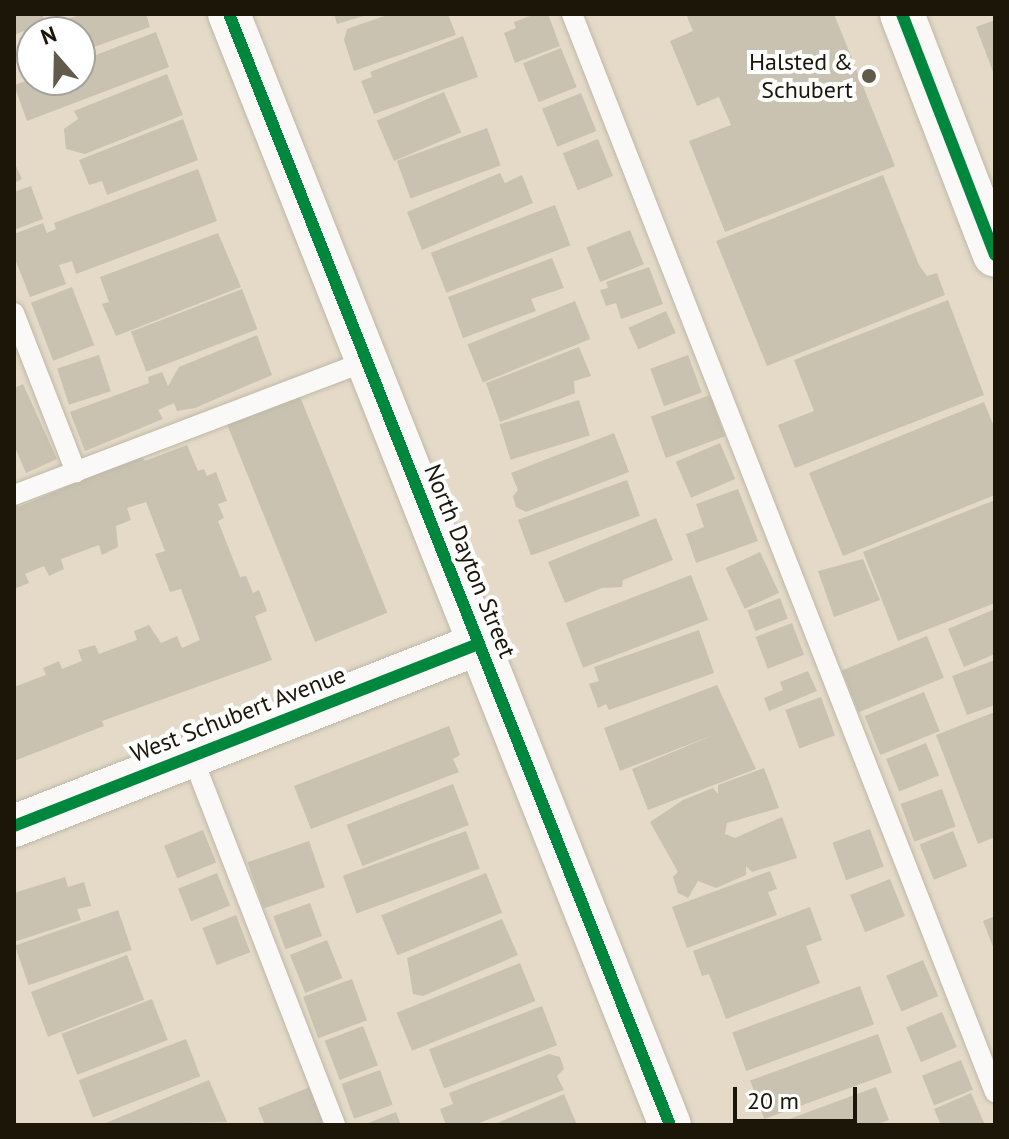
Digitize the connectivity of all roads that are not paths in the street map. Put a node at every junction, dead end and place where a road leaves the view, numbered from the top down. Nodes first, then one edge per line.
1 (229, 14) edge
2 (572, 14) edge
3 (902, 14) edge
4 (995, 255) edge
5 (14, 313) edge
6 (367, 361) junction
7 (76, 472) junction
8 (14, 495) edge
9 (479, 644) junction
10 (192, 756) junction
11 (14, 826) edge
12 (995, 1092) edge
13 (335, 1125) edge
14 (670, 1125) edge

1 - 6 street, North Dayton Street
2 - 12 lane
3 - 4 main road
5 - 7 lane
6 - 7 lane
6 - 9 street, North Dayton Street
7 - 8 lane
9 - 10 street, West Schubert Avenue
9 - 14 street, North Dayton Street
10 - 11 street, West Schubert Avenue
10 - 13 lane

